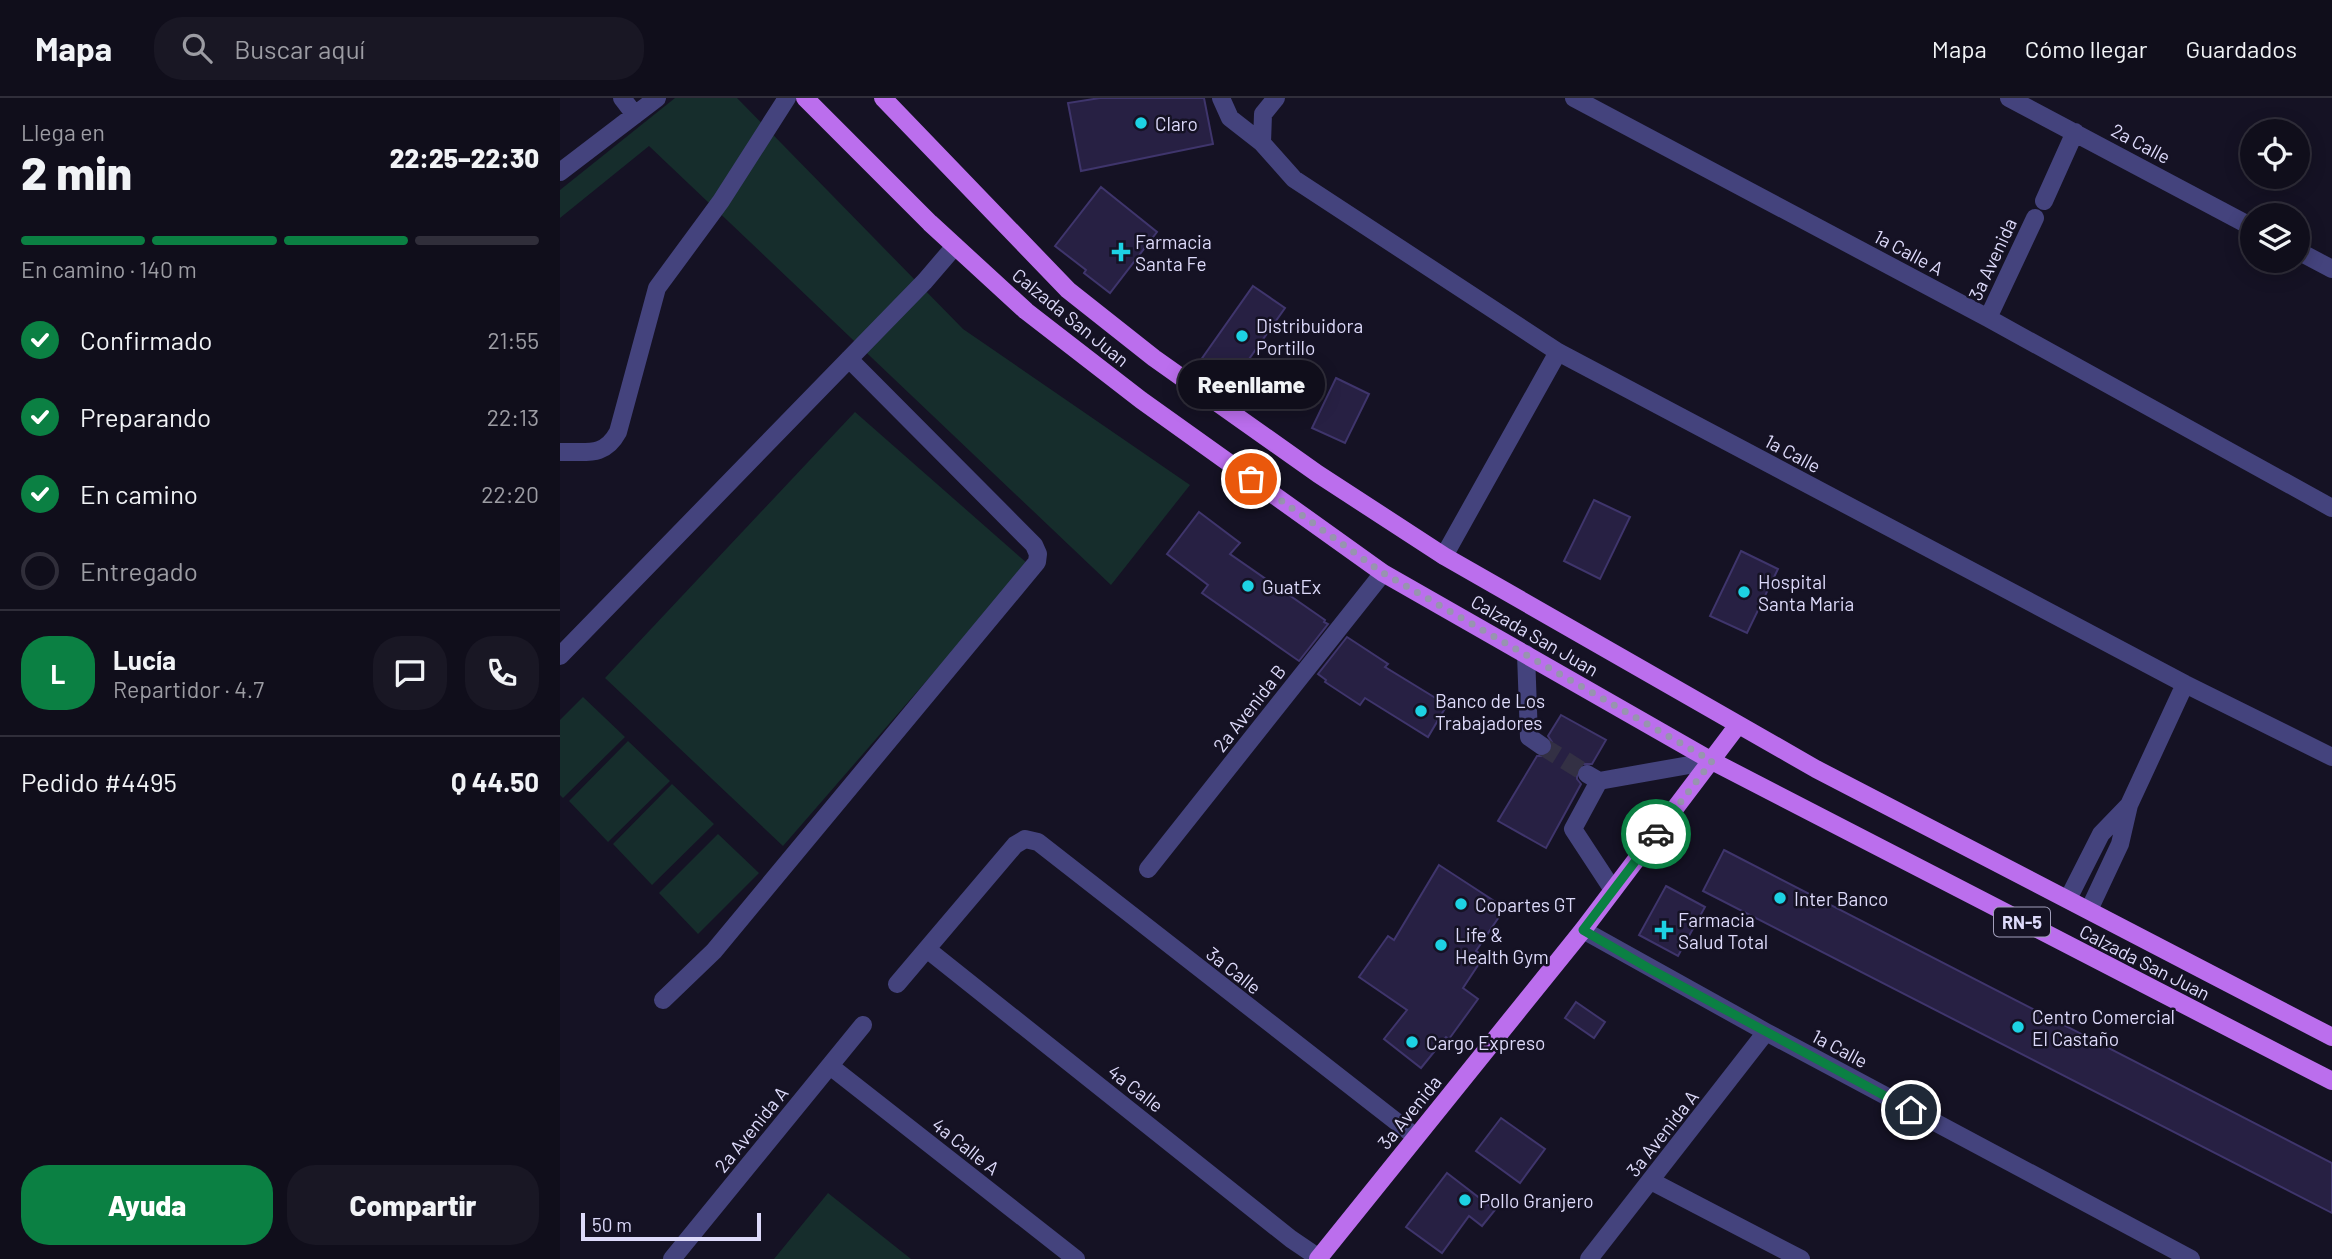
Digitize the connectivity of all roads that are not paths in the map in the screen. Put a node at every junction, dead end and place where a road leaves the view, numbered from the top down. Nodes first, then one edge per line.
1 (622, 98) edge
2 (657, 98) edge
3 (788, 98) edge
4 (883, 98) edge
5 (1221, 98) edge
6 (1276, 98) edge
7 (1574, 98) edge
8 (2008, 98) edge
9 (810, 100) edge
10 (635, 115) junction
11 (2075, 132) junction
12 (1262, 143) junction
13 (560, 172) edge
14 (2044, 201) dead end
15 (2035, 218) dead end
16 (2240, 221) edge
17 (955, 246) junction
18 (2310, 257) edge
19 (2332, 269) edge
20 (1988, 318) junction
21 (1558, 352) junction
22 (849, 359) junction
23 (560, 452) edge
24 (2332, 508) edge
25 (1444, 556) junction
26 (1383, 573) junction
27 (1526, 654) junction
28 (560, 656) edge
29 (2185, 684) junction
30 (1738, 725) junction
31 (1542, 746) tunnel mouth
32 (2332, 757) edge
33 (1712, 761) junction
34 (2129, 805) junction
35 (1148, 869) dead end
36 (1613, 890) junction
37 (2068, 899) junction
38 (2089, 910) junction
39 (1583, 930) junction
40 (928, 950) junction
41 (897, 984) dead end
42 (663, 1000) dead end
43 (863, 1025) dead end
44 (1766, 1032) junction
45 (2332, 1037) edge
46 (830, 1066) junction
47 (2332, 1082) edge
48 (1416, 1138) junction
49 (1651, 1181) junction
50 (2180, 1257) edge
51 (1318, 1258) edge
52 (671, 1259) edge
53 (1076, 1259) edge
54 (1589, 1259) edge
55 (1801, 1259) edge

1 - 10 street
2 - 10 street
3 - 23 street
4 - 25 main road, Calzada San Juan / RN-5
5 - 12 street, 1a Calle
6 - 12 street
7 - 20 street, 1a Calle A
8 - 11 street, 2a Calle
9 - 17 main road, Calzada San Juan / RN-5
10 - 13 street
11 - 14 street
11 - 16 street, 2a Calle
12 - 21 street, 1a Calle
15 - 20 street, 3a Avenida
17 - 22 street
17 - 26 main road, Calzada San Juan / RN-5
18 - 19 street
20 - 24 street, 1a Calle A
21 - 25 street
21 - 29 street, 1a Calle
22 - 28 street
22 - 42 street
25 - 30 main road, Calzada San Juan / RN-5
26 - 27 main road, Calzada San Juan / RN-5
26 - 35 street, 2a Avenida B
27 - 31 street
27 - 33 main road, Calzada San Juan / RN-5
29 - 32 street, 1a Calle
29 - 34 street
30 - 33 main road, 3a Avenida
30 - 37 main road, Calzada San Juan / RN-5
33 - 36 main road, 3a Avenida
33 - 36 street
33 - 47 main road, Calzada San Juan / RN-5
34 - 37 street
34 - 38 street
36 - 39 main road, 3a Avenida
37 - 38 main road, Calzada San Juan / RN-5
38 - 45 main road, Calzada San Juan / RN-5
39 - 44 street, 1a Calle
39 - 48 main road, 3a Avenida
40 - 41 street
40 - 48 street, 3a Calle
40 - 51 street, 4a Calle
43 - 46 street, 2a Avenida A
44 - 49 street, 3a Avenida A
44 - 50 street, 1a Calle
46 - 52 street, 2a Avenida A
46 - 53 street, 4a Calle A
48 - 51 main road, 3a Avenida
49 - 54 street, 3a Avenida A
49 - 55 street

